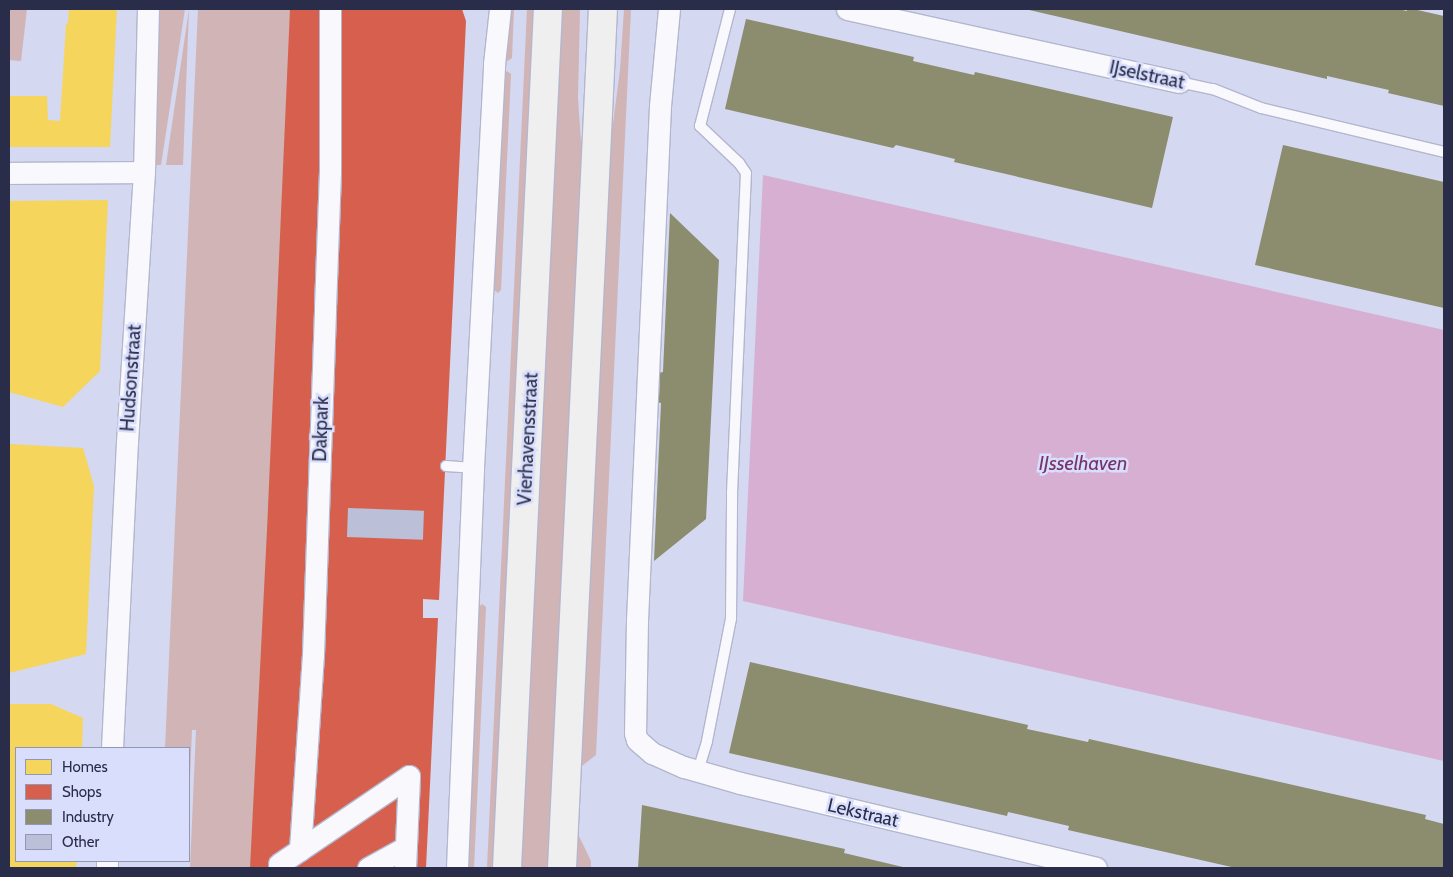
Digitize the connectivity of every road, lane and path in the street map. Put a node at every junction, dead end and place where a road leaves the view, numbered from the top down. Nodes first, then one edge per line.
1 (148, 9) edge
2 (330, 9) edge
3 (548, 9) edge
4 (602, 9) edge
5 (669, 9) edge
6 (730, 9) edge
7 (847, 9) edge
8 (496, 14) edge
9 (1179, 82) joint
10 (1444, 152) edge
11 (144, 172) junction
12 (9, 173) edge
13 (446, 466) dead end
14 (473, 468) junction
15 (112, 747) edge
16 (698, 771) junction
17 (406, 847) junction
18 (300, 850) junction
19 (279, 864) dead end
20 (368, 868) edge
21 (405, 868) edge
22 (457, 868) edge
23 (507, 868) edge
24 (562, 868) edge
25 (1096, 868) edge

1 - 11 street, Hudsonstraat
2 - 18 street, Dakpark
3 - 23 main road, Vierhavensstraat
4 - 24 main road
5 - 16 street, Lekstraat
6 - 16 lane
7 - 9 street, IJselstraat
8 - 14 street
9 - 10 lane, IJselstraat
11 - 12 street
11 - 15 street, Hudsonstraat
13 - 14 lane
14 - 22 street
16 - 25 street, Lekstraat
17 - 18 street
17 - 20 street
17 - 21 street
18 - 19 street

